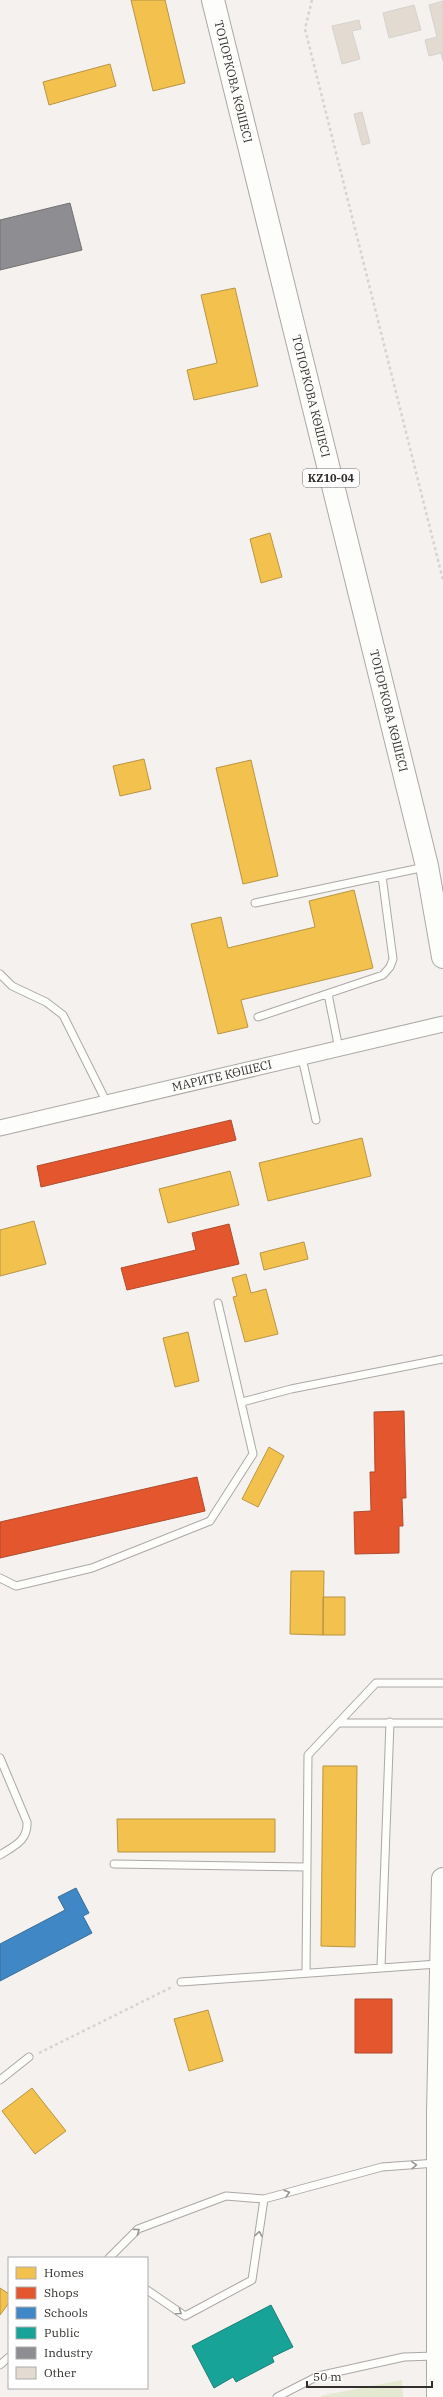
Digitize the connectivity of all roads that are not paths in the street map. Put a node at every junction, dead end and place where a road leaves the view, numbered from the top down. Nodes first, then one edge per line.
1 (213, 0) edge
2 (427, 866) junction
3 (382, 876) junction
4 (255, 903) dead end
5 (443, 957) edge
6 (0, 974) edge
7 (328, 994) junction
8 (258, 1017) dead end
9 (443, 1024) edge
10 (340, 1049) junction
11 (302, 1058) junction
12 (107, 1104) junction
13 (316, 1120) dead end
14 (0, 1128) edge
15 (218, 1303) dead end
16 (443, 1359) edge
17 (242, 1402) junction
18 (0, 1578) edge
19 (443, 1683) edge
20 (390, 1722) junction
21 (338, 1723) junction
22 (443, 1723) edge
23 (0, 1758) edge
24 (0, 1855) edge
25 (114, 1864) dead end
26 (307, 1866) junction
27 (443, 1879) edge
28 (442, 1963) edge
29 (381, 1967) junction
30 (306, 1973) junction
31 (181, 1982) road end
32 (442, 1993) edge
33 (29, 2057) road end
34 (0, 2080) edge
35 (441, 2086) edge
36 (440, 2117) edge
37 (438, 2163) junction
38 (264, 2200) junction
39 (110, 2257) edge
40 (148, 2291) edge
41 (438, 2356) junction
42 (8, 2357) edge
43 (0, 2365) edge
44 (277, 2397) edge
45 (438, 2397) edge

1 - 2 highway, ТОПОРКОВА КӨШЕСІ / KZ10-04
2 - 3 lane
2 - 5 highway, ТОПОРКОВА КӨШЕСІ / KZ10-04
3 - 4 lane
3 - 7 lane
6 - 12 lane
7 - 8 lane
7 - 10 lane
9 - 10 street, МАРИТЕ КӨШЕСІ
10 - 11 street, МАРИТЕ КӨШЕСІ
11 - 12 street, МАРИТЕ КӨШЕСІ
11 - 13 lane
12 - 14 street, МАРИТЕ КӨШЕСІ
15 - 17 lane
16 - 17 lane
17 - 18 lane
19 - 21 lane
20 - 21 lane
20 - 22 lane
20 - 29 lane
21 - 26 lane
23 - 24 lane
25 - 26 lane
26 - 30 lane
27 - 28 highway
28 - 29 lane
28 - 32 highway
29 - 30 lane
30 - 31 lane
32 - 35 highway
33 - 34 lane
35 - 36 highway
36 - 37 highway
38 -> 37 lane
37 - 41 highway
39 -> 38 lane
40 -> 38 lane
41 - 44 lane
41 - 45 highway
42 - 43 lane

